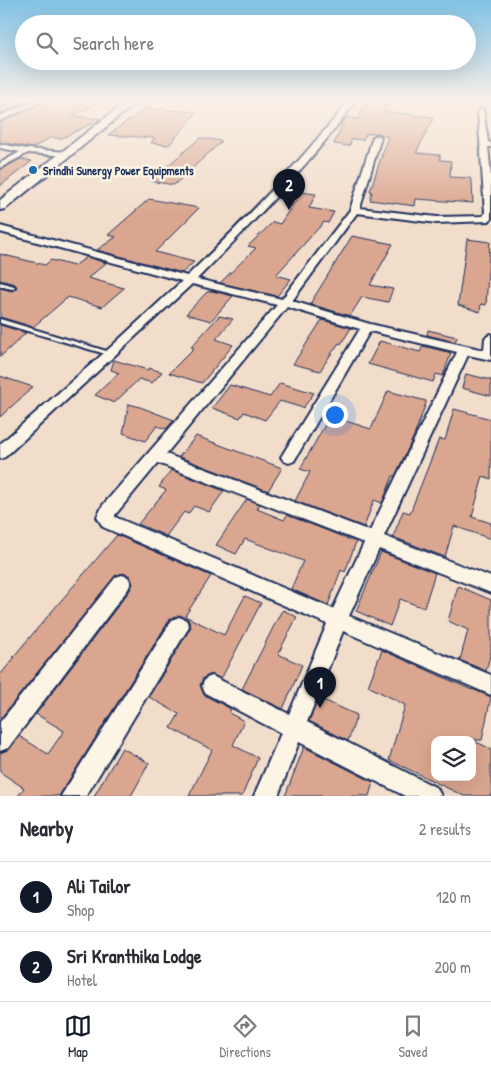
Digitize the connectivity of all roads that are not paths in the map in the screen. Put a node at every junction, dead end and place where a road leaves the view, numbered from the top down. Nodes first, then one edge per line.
1 (87, 138) edge
2 (322, 138) edge
3 (377, 138) edge
4 (488, 145) edge
5 (0, 146) edge
6 (27, 151) junction
7 (68, 154) junction
8 (0, 166) edge
9 (488, 168) edge
10 (0, 206) edge
11 (355, 210) junction
12 (0, 229) edge
13 (190, 280) junction
14 (0, 284) edge
15 (12, 287) dead end
16 (285, 303) junction
17 (0, 320) edge
18 (367, 328) junction
19 (491, 338) edge
20 (464, 350) junction
21 (111, 354) junction
22 (490, 356) edge
23 (0, 454) edge
24 (156, 456) junction
25 (289, 457) dead end
26 (374, 540) junction
27 (122, 583) dead end
28 (491, 585) edge
29 (338, 620) junction
30 (179, 626) dead end
31 (491, 685) edge
32 (212, 686) dead end
33 (293, 728) junction
34 (0, 740) edge
35 (73, 796) edge
36 (266, 796) edge
37 (429, 796) edge

1 - 7 street
2 - 13 street
3 - 11 street
4 - 9 street
5 - 6 street
6 - 7 street
6 - 8 street
7 - 10 street
9 - 11 street
11 - 16 street
12 - 13 street
13 - 16 street
13 - 21 street
14 - 15 lane
16 - 18 street
16 - 24 street
17 - 21 lane
18 - 20 street
18 - 25 street
19 - 22 street
20 - 22 street
20 - 26 street
21 - 23 street
24 - 26 street
24 - 29 street
26 - 28 street
26 - 29 street
27 - 34 street
29 - 31 street
29 - 33 street
30 - 35 street
32 - 33 street
33 - 36 street
33 - 37 street

